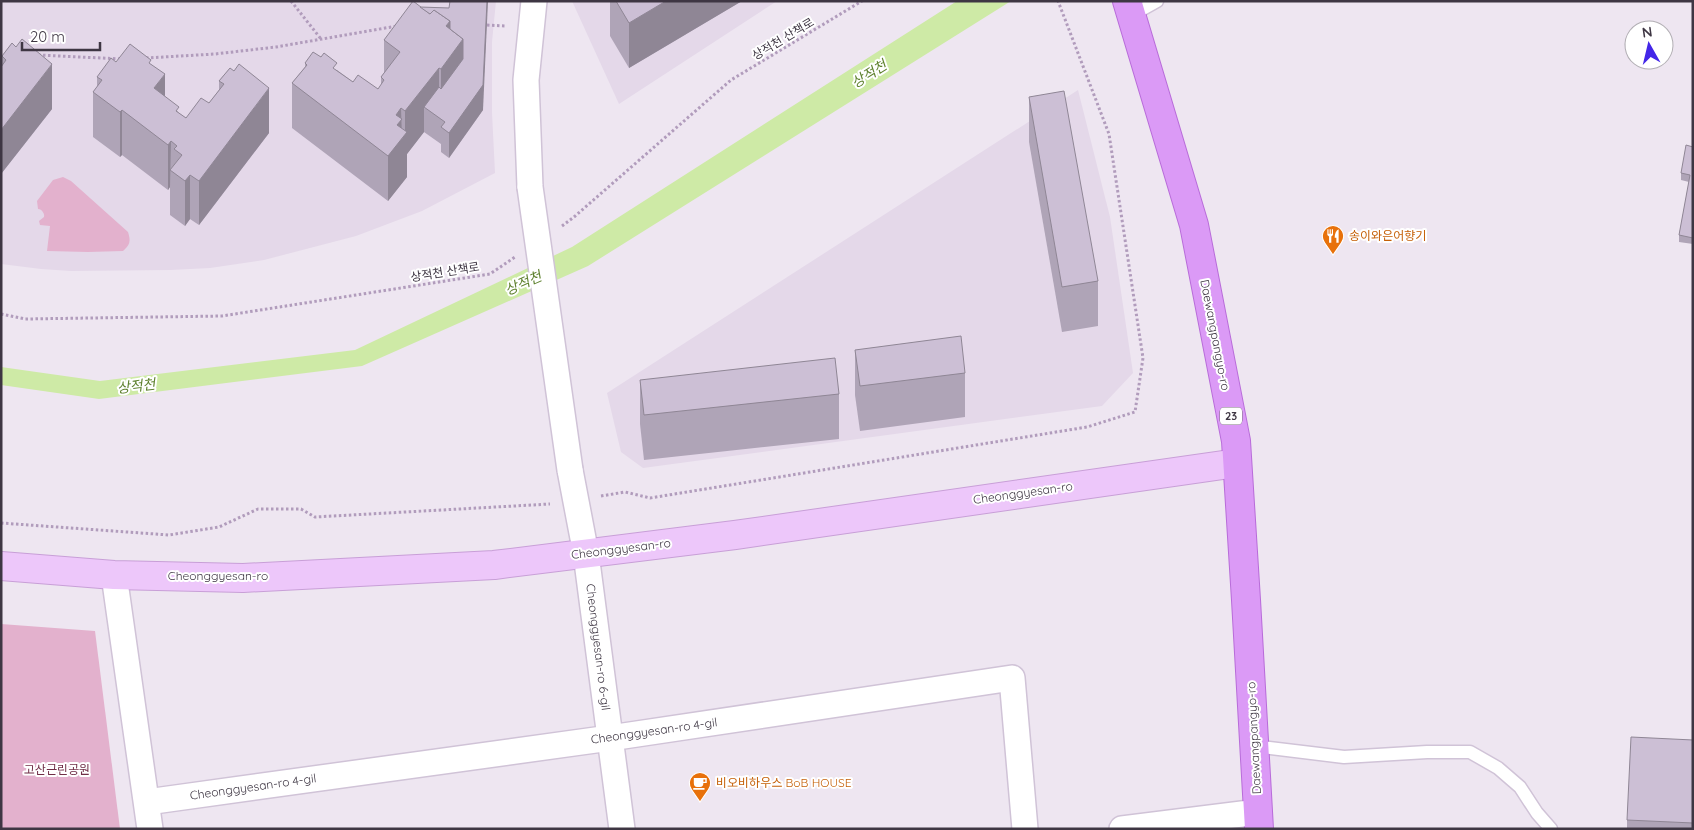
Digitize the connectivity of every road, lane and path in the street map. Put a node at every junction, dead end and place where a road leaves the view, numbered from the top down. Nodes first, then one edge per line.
1 (291, 1) edge
2 (534, 1) edge
3 (862, 1) edge
4 (1058, 1) edge
5 (1157, 1) edge
6 (1130, 8) edge
7 (403, 25) edge
8 (321, 40) junction
9 (30, 55) edge
10 (142, 58) edge
11 (124, 59) edge
12 (559, 228) dead end
13 (520, 254) dead end
14 (1, 314) edge
15 (1237, 463) junction
16 (576, 499) junction
17 (1, 523) edge
18 (586, 554) junction
19 (1, 566) edge
20 (114, 575) junction
21 (610, 738) junction
22 (1254, 746) junction
23 (147, 802) junction
24 (1258, 820) edge
25 (150, 829) edge
26 (622, 829) edge
27 (1025, 829) edge
28 (1122, 829) edge
29 (1551, 829) edge

1 - 8 path
2 - 16 street, Cheonggyesan-ro 6-gil, bridge
3 - 12 path, 상적천 산책로
4 - 16 path
5 - 6 lane
6 - 15 main road, Daewangpangyo-ro / 23
7 - 8 path
8 - 10 path
9 - 11 path
13 - 14 path, 상적천 산책로
15 - 18 main road, Cheonggyesan-ro
15 - 22 main road, Daewangpangyo-ro / 23
16 - 17 path
16 - 18 street, Cheonggyesan-ro 6-gil
18 - 20 main road, Cheonggyesan-ro
18 - 21 street, Cheonggyesan-ro 6-gil
19 - 20 main road, Cheonggyesan-ro
20 - 23 street
21 - 23 street, Cheonggyesan-ro 4-gil
21 - 26 street, Cheonggyesan-ro 6-gil
21 - 27 street, Cheonggyesan-ro 4-gil
22 - 24 main road, Daewangpangyo-ro / 23
22 - 29 lane
23 - 25 street
24 - 28 street

